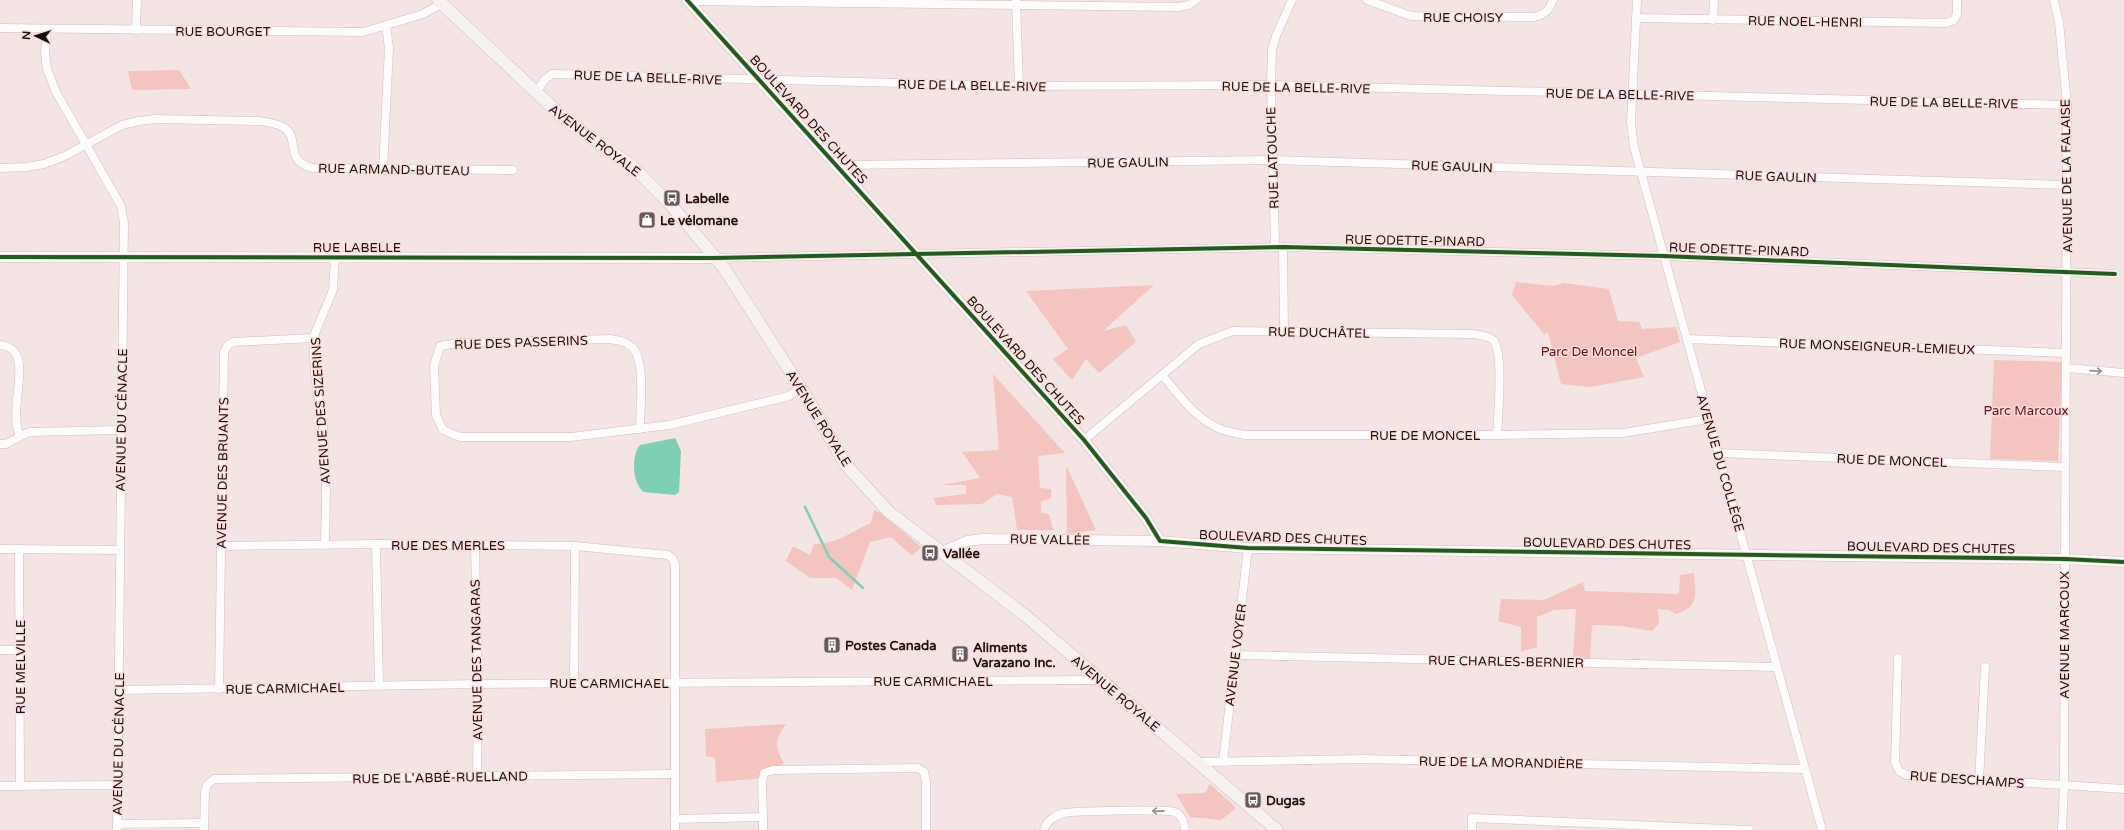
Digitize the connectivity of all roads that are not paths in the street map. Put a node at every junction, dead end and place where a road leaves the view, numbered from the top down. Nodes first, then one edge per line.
1 (137, 0) edge
2 (1196, 0) edge
3 (1292, 0) edge
4 (1367, 0) edge
5 (1553, 0) edge
6 (1637, 0) edge
7 (1714, 0) edge
8 (1957, 0) edge
9 (2054, 0) edge
10 (688, 1) edge
11 (439, 2) edge
12 (1016, 2) edge
13 (1377, 2) edge
14 (1636, 18) junction
15 (1713, 20) junction
16 (386, 26) junction
17 (0, 28) edge
18 (47, 29) junction
19 (136, 30) junction
20 (760, 80) junction
21 (1270, 85) junction
22 (1019, 86) junction
23 (536, 94) junction
24 (1632, 95) junction
25 (2067, 106) junction
26 (86, 144) junction
27 (1272, 160) junction
28 (837, 165) junction
29 (0, 168) edge
30 (384, 169) junction
31 (514, 170) dead end
32 (1640, 171) junction
33 (2067, 185) junction
34 (1279, 247) junction
35 (0, 256) edge
36 (124, 256) junction
37 (919, 256) junction
38 (1663, 256) junction
39 (336, 257) junction
40 (714, 258) junction
41 (2067, 272) junction
42 (2115, 274) dead end
43 (1284, 331) junction
44 (313, 338) junction
45 (1687, 339) junction
46 (0, 345) edge
47 (2066, 353) junction
48 (2067, 368) junction
49 (2124, 373) edge
50 (1163, 376) junction
51 (800, 388) junction
52 (1708, 419) junction
53 (640, 429) junction
54 (120, 430) junction
55 (1497, 435) junction
56 (20, 436) junction
57 (1084, 440) junction
58 (0, 444) edge
59 (1719, 453) junction
60 (2065, 467) junction
61 (1160, 541) junction
62 (376, 544) junction
63 (475, 545) junction
64 (221, 546) junction
65 (325, 546) junction
66 (575, 546) junction
67 (1248, 548) junction
68 (0, 549) edge
69 (19, 549) junction
70 (120, 550) junction
71 (941, 552) junction
72 (1747, 555) junction
73 (2064, 559) junction
74 (2124, 562) edge
75 (0, 650) edge
76 (20, 650) junction
77 (1235, 655) junction
78 (1898, 658) dead end
79 (1776, 667) junction
80 (1985, 667) dead end
81 (1100, 680) junction
82 (674, 682) junction
83 (574, 683) junction
84 (478, 684) junction
85 (379, 686) junction
86 (218, 689) junction
87 (118, 690) junction
88 (1198, 762) junction
89 (1223, 762) junction
90 (1804, 769) junction
91 (674, 774) junction
92 (477, 776) junction
93 (1980, 780) junction
94 (117, 785) junction
95 (0, 786) edge
96 (20, 786) junction
97 (2064, 786) junction
98 (2124, 789) edge
99 (762, 817) junction
100 (675, 819) junction
101 (117, 827) edge
102 (203, 827) edge
103 (675, 830) edge
104 (763, 830) edge
105 (926, 830) edge
106 (1044, 830) edge
107 (1185, 830) edge
108 (1276, 830) edge
109 (1472, 830) edge
110 (1748, 830) edge
111 (1822, 830) edge
112 (2062, 830) edge

1 - 19 street
2 - 12 street
3 - 21 street, RUE LATOUCHE
4 - 13 street, RUE CHOISY
5 - 13 street, RUE CHOISY
6 - 14 street, AVENUE DU COLLÈGE
7 - 15 street
8 - 15 street, RUE NOEL-HENRI
9 - 25 street, AVENUE DE LA FALAISE
10 - 12 street
10 - 20 street, BOULEVARD DES CHUTES
11 - 16 street, RUE BOURGET
11 - 23 main road, AVENUE ROYALE
12 - 22 street
14 - 15 street, RUE NOEL-HENRI
14 - 24 street, AVENUE DU COLLÈGE
16 - 19 street, RUE BOURGET
16 - 30 street
17 - 18 street, RUE BOURGET
18 - 19 street, RUE BOURGET
18 - 26 street, AVENUE DU CÉNACLE
20 - 22 street, RUE DE LA BELLE-RIVE
20 - 23 street, RUE DE LA BELLE-RIVE
20 - 28 street, BOULEVARD DES CHUTES
21 - 22 street, RUE DE LA BELLE-RIVE
21 - 24 street, RUE DE LA BELLE-RIVE
21 - 27 street, RUE LATOUCHE
23 - 40 main road, AVENUE ROYALE
24 - 25 street, RUE DE LA BELLE-RIVE
24 - 32 street, AVENUE DU COLLÈGE
25 - 33 street, AVENUE DE LA FALAISE
26 - 29 street, RUE ARMAND-BUTEAU
26 - 30 street, RUE ARMAND-BUTEAU
26 - 36 street, AVENUE DU CÉNACLE
27 - 28 street, RUE GAULIN
27 - 32 street, RUE GAULIN
27 - 34 street, RUE LATOUCHE
28 - 37 street, BOULEVARD DES CHUTES
30 - 31 street, RUE ARMAND-BUTEAU
32 - 33 street, RUE GAULIN
32 - 38 street, AVENUE DU COLLÈGE
33 - 41 street, AVENUE DE LA FALAISE
34 - 37 street, RUE ODETTE-PINARD
34 - 38 street, RUE ODETTE-PINARD
34 - 43 street, RUE LATOUCHE
35 - 36 street, RUE LABELLE
36 - 39 street, RUE LABELLE
36 - 54 street, AVENUE DU CÉNACLE
37 - 40 street, RUE ODETTE-PINARD
37 - 57 street, BOULEVARD DES CHUTES
38 - 41 street, RUE ODETTE-PINARD
38 - 45 street, AVENUE DU COLLÈGE
39 - 40 street, RUE LABELLE
39 - 44 street, AVENUE DES SIZERINS
40 - 51 main road, AVENUE ROYALE
41 - 42 street, RUE ODETTE-PINARD
41 - 47 street, AVENUE DE LA FALAISE
43 - 50 street, RUE DUCHÂTEL
43 - 55 street, RUE DUCHÂTEL
44 - 64 street, AVENUE DES BRUANTS
44 - 65 street, AVENUE DES SIZERINS
45 - 47 street, RUE MONSEIGNEUR-LEMIEUX
45 - 52 street, AVENUE DU COLLÈGE
46 - 56 street
47 - 48 street, AVENUE DE LA FALAISE
48 -> 49 street
48 - 60 street, AVENUE MARCOUX
50 - 55 street, RUE DE MONCEL
50 - 57 street, RUE DUCHÂTEL
51 - 53 street, RUE DES PASSERINS
51 - 71 main road, AVENUE ROYALE
52 - 55 street, RUE DE MONCEL
52 - 59 street, AVENUE DU COLLÈGE
53 - 53 street, RUE DES PASSERINS
54 - 56 street
54 - 70 street, AVENUE DU CÉNACLE
56 - 58 street
57 - 61 street, BOULEVARD DES CHUTES
59 - 60 street, RUE DE MONCEL
59 - 72 street, AVENUE DU COLLÈGE
60 - 73 street, AVENUE MARCOUX
61 - 67 street, BOULEVARD DES CHUTES
61 - 71 street, RUE VALLÉE
62 - 63 street, RUE DES MERLES
62 - 65 street, RUE DES MERLES
62 - 85 street
63 - 66 street, RUE DES MERLES
63 - 84 street, AVENUE DES TANGARAS
64 - 65 street, RUE DES MERLES
64 - 86 street, AVENUE DES BRUANTS
66 - 82 street, RUE DES MERLES
66 - 83 street
67 - 72 street, BOULEVARD DES CHUTES
67 - 77 street, AVENUE VOYER
68 - 69 street
69 - 70 street
69 - 76 street, RUE MELVILLE
70 - 87 street, AVENUE DU CÉNACLE
71 - 81 main road, AVENUE ROYALE
72 - 73 street, BOULEVARD DES CHUTES
72 - 79 street, AVENUE DU COLLÈGE
73 - 74 street, BOULEVARD DES CHUTES
73 - 97 street, AVENUE MARCOUX
75 - 76 street
76 - 96 street, RUE MELVILLE
77 - 79 street, RUE CHARLES-BERNIER
77 - 89 street, AVENUE VOYER
78 - 93 street, RUE DESCHAMPS
79 - 90 street, AVENUE DU COLLÈGE
80 - 93 street
81 - 82 street, RUE CARMICHAEL
81 - 88 main road, AVENUE ROYALE
82 - 83 street, RUE CARMICHAEL
82 - 91 street
83 - 84 street, RUE CARMICHAEL
84 - 85 street, RUE CARMICHAEL
84 - 92 street, AVENUE DES TANGARAS
85 - 86 street, RUE CARMICHAEL
86 - 87 street, RUE CARMICHAEL
87 - 94 street, AVENUE DU CÉNACLE
88 - 89 street, RUE DE LA MORANDIÈRE
88 - 108 main road, AVENUE ROYALE
89 - 90 street, RUE DE LA MORANDIÈRE
90 - 111 street, AVENUE DU COLLÈGE
91 - 92 street, RUE DE L'ABBÉ-RUELLAND
91 - 100 street
92 - 102 street, RUE DE L'ABBÉ-RUELLAND
93 - 97 street, RUE DESCHAMPS
94 - 96 street
94 - 101 street, AVENUE DU CÉNACLE
95 - 96 street
97 - 98 street, RUE DESCHAMPS
97 - 112 street, AVENUE MARCOUX
99 - 100 street
99 - 104 street
99 - 105 street
100 - 103 street
101 - 102 street
107 -> 106 street
109 - 110 street

